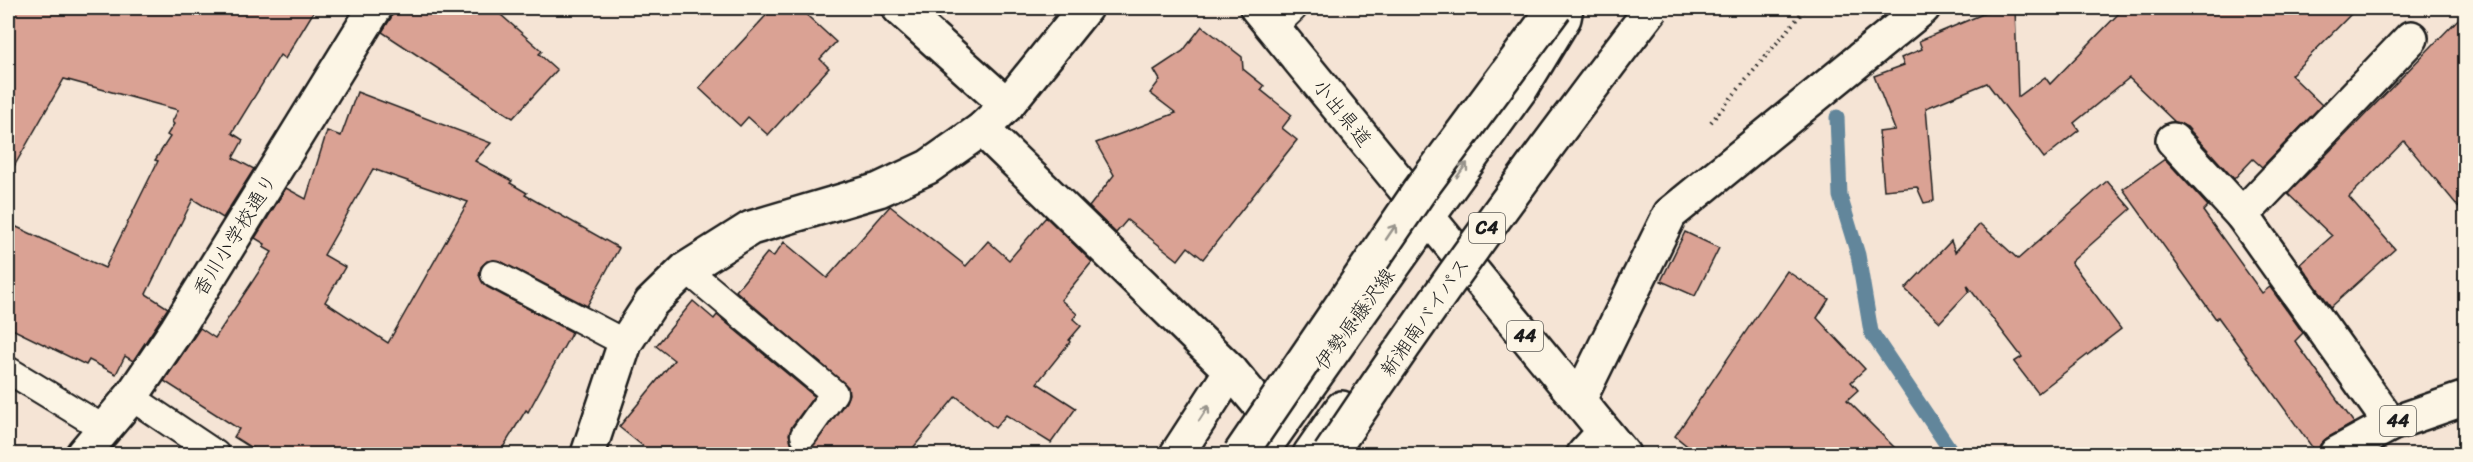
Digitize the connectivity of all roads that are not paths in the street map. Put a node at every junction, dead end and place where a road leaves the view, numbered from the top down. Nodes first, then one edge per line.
1 (375, 8) edge
2 (899, 8) edge
3 (1085, 8) edge
4 (1555, 8) edge
5 (1566, 8) edge
6 (1635, 8) edge
7 (1652, 8) edge
8 (1923, 8) edge
9 (1274, 14) edge
10 (2411, 38) dead end
11 (1007, 105) junction
12 (982, 129) junction
13 (2173, 140) dead end
14 (2242, 215) junction
15 (1428, 217) junction
16 (1453, 249) junction
17 (686, 269) junction
18 (494, 274) dead end
19 (625, 343) junction
20 (8, 370) edge
21 (1231, 371) junction
22 (131, 397) junction
23 (2466, 398) edge
24 (1579, 400) junction
25 (2391, 424) junction
26 (103, 428) junction
27 (1278, 428) junction
28 (804, 435) dead end
29 (1604, 447) edge
30 (83, 454) edge
31 (216, 454) edge
32 (588, 454) edge
33 (1177, 454) edge
34 (1240, 454) edge
35 (1260, 454) edge
36 (1310, 454) edge
37 (1330, 454) edge
38 (2336, 454) edge

1 - 22 main road, 香川小学校通り
2 - 11 main road
3 - 11 main road
34 -> 4 main road, bridge
15 -> 5 main road, 伊勢原藤沢線
6 - 16 main road, 伊勢原藤沢線
7 - 37 main road, 新湘南バイパス / C4, bridge
8 - 24 main road
9 - 15 main road, 小出県道
10 - 14 main road
11 - 12 main road
12 - 17 main road
12 - 21 main road
13 - 14 main road
14 - 25 main road
15 - 16 main road, 44
15 - 27 main road, 伊勢原藤沢線
16 - 24 main road, 44
16 - 36 main road, 伊勢原藤沢線
17 - 19 main road
17 - 28 lane
18 - 19 lane
19 - 32 main road
20 - 26 lane
21 - 27 main road
33 -> 21 main road
22 - 26 main road, 香川小学校通り
22 - 31 lane
23 - 25 main road, 44
24 - 29 main road, 44
25 - 38 main road, 44
26 - 30 main road, 香川小学校通り
27 - 35 main road, 伊勢原藤沢線

